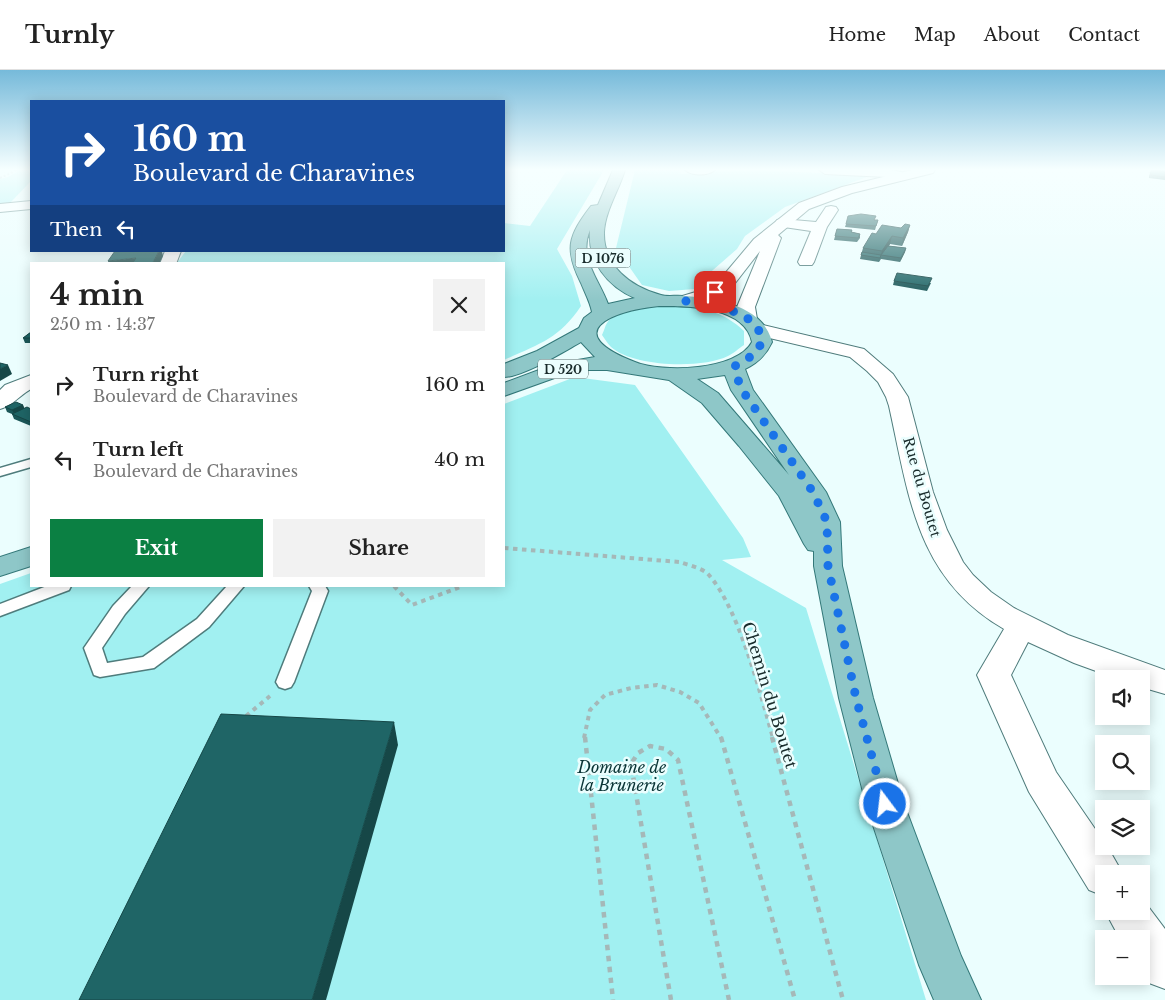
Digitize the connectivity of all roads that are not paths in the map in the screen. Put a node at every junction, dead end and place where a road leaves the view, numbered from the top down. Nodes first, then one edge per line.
1 (594, 213) edge
2 (603, 213) edge
3 (794, 213) edge
4 (829, 213) edge
5 (779, 225) junction
6 (820, 227) junction
7 (806, 262) dead end
8 (660, 300) junction
9 (685, 301) junction
10 (601, 314) junction
11 (754, 325) junction
12 (587, 331) junction
13 (745, 360) junction
14 (625, 365) junction
15 (505, 372) edge
16 (672, 373) junction
17 (880, 373) junction
18 (30, 381) edge
19 (505, 390) edge
20 (0, 402) edge
21 (30, 463) edge
22 (0, 472) edge
23 (30, 556) edge
24 (828, 566) junction
25 (0, 567) edge
26 (60, 587) edge
27 (141, 587) edge
28 (235, 587) edge
29 (318, 587) edge
30 (0, 610) edge
31 (1022, 625) junction
32 (285, 682) road end
33 (1165, 682) edge
34 (1096, 865) edge
35 (1132, 920) edge
36 (1165, 967) edge
37 (958, 1000) edge

1 - 10 main road, D 1076
2 - 8 main road, D 1076
3 - 5 street
4 - 6 street
5 - 6 street
5 - 9 street
5 - 11 street
6 - 7 street
8 - 9 main road
8 - 10 main road
9 - 11 main road
10 - 12 main road
11 - 13 main road
11 - 17 street, Rue du Boutet
12 - 14 main road
12 - 15 main road, D 520
13 - 16 main road
13 - 17 street, Rue du Boutet
13 - 24 main road
14 - 16 main road
14 - 19 main road, D 520
16 - 24 main road
17 - 31 street, Rue du Boutet
18 - 20 street
21 - 22 lane
23 - 25 main road
24 - 37 main road
26 - 30 lane
27 - 28 lane
29 - 32 lane
31 - 33 street, Rue du Boutet
31 - 34 street
35 - 36 street

